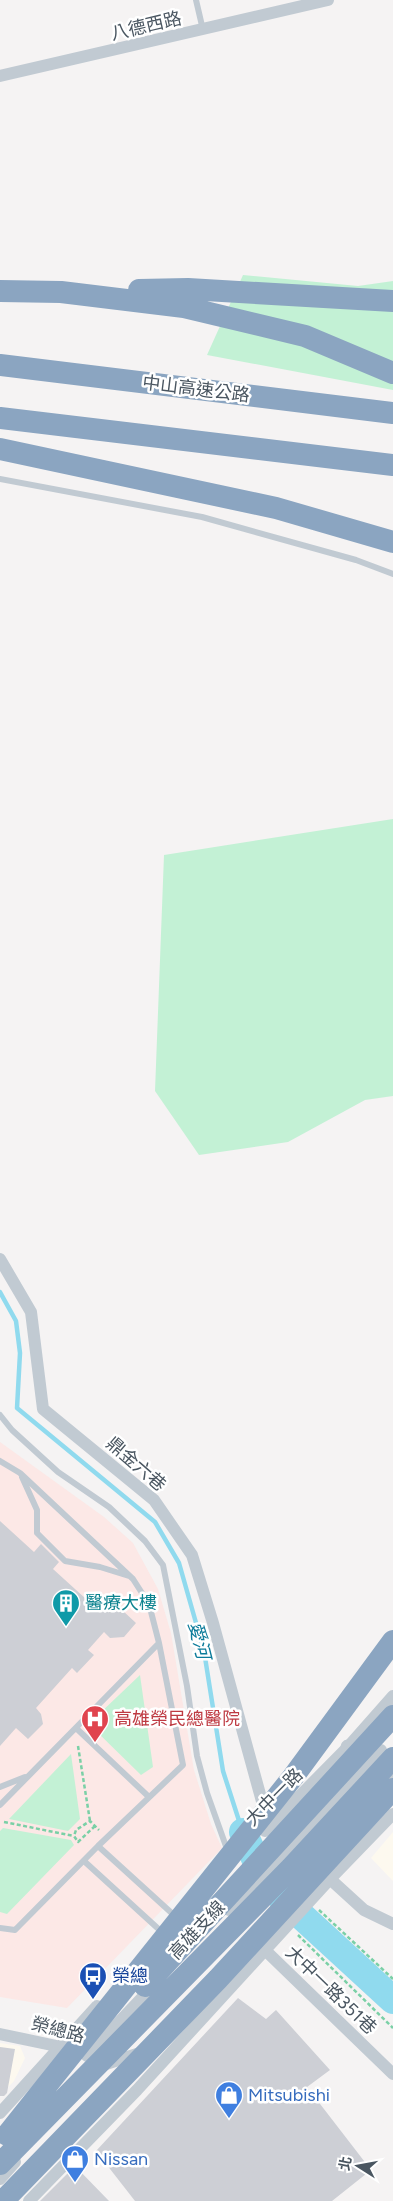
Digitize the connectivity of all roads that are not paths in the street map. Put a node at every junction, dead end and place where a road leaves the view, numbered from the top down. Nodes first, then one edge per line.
1 (196, 0) edge
2 (328, 0) edge
3 (203, 31) junction
4 (0, 76) edge
5 (0, 291) edge
6 (186, 298) junction
7 (393, 301) edge
8 (0, 365) edge
9 (393, 373) edge
10 (393, 413) edge
11 (0, 418) edge
12 (0, 449) edge
13 (393, 465) edge
14 (0, 479) edge
15 (276, 508) junction
16 (393, 527) edge
17 (393, 542) edge
18 (393, 574) edge
19 (0, 1259) edge
20 (0, 1415) edge
21 (0, 1461) edge
22 (20, 1473) junction
23 (131, 1576) junction
24 (391, 1639) edge
25 (160, 1643) junction
26 (393, 1696) edge
27 (393, 1716) edge
28 (76, 1728) junction
29 (324, 1747) dead end
30 (348, 1747) junction
31 (384, 1752) edge
32 (28, 1776) junction
33 (393, 1784) edge
34 (0, 1786) edge
35 (297, 1788) dead end
36 (393, 1789) edge
37 (149, 1797) junction
38 (0, 1805) edge
39 (393, 1814) edge
40 (271, 1825) junction
41 (98, 1846) junction
42 (84, 1861) junction
43 (232, 1865) junction
44 (282, 1866) junction
45 (330, 1880) junction
46 (179, 1919) junction
47 (393, 1924) edge
48 (0, 1928) edge
49 (164, 1935) junction
50 (186, 1951) junction
51 (266, 1951) junction
52 (0, 2034) edge
53 (187, 2035) junction
54 (62, 2046) junction
55 (87, 2056) junction
56 (106, 2064) junction
57 (393, 2074) edge
58 (0, 2113) edge
59 (4, 2139) edge
60 (0, 2164) edge
61 (0, 2179) edge
62 (0, 2189) edge
63 (3, 2201) edge
64 (29, 2201) edge

1 - 3 lane
2 - 3 street, 八德西路
3 - 4 street, 八德西路
5 - 6 highway
6 - 7 highway
6 - 9 highway
8 - 10 highway, 中山高速公路
11 - 13 highway
12 - 15 highway
14 - 18 lane
15 - 16 highway
15 - 17 highway
19 - 40 street, 鼎金六巷
20 - 43 lane
21 - 22 lane
22 - 23 lane
22 - 23 lane
23 - 25 lane
24 - 29 lane
24 - 59 highway
25 - 28 lane
25 - 37 lane
26 - 30 street, 大中一路
27 - 59 highway, 高雄支線
28 - 32 lane
28 - 37 lane
30 - 31 street
30 - 40 street, 大中一路
31 - 33 street
31 - 44 highway, 高雄支線
32 - 34 lane
32 - 38 lane
35 - 40 lane
36 - 63 highway
37 - 41 lane
39 - 45 street
40 - 43 street, 大中一路
41 - 42 lane
41 - 46 lane
42 - 48 lane
42 - 49 lane
43 - 46 street, 大中一路
44 - 50 street
44 - 60 highway, 高雄支線
44 - 62 highway
45 - 47 street
45 - 51 street
46 - 49 street, 大中一路
46 - 50 street
49 - 54 street, 大中一路
50 - 55 street
50 - 56 street
51 - 53 street
51 - 57 street, 大中一路351巷
52 - 54 street, 榮總路
53 - 56 street
53 - 64 street
54 - 55 street, 榮總路
54 - 58 street, 大中一路
55 - 56 street, 榮總路
56 - 61 street

